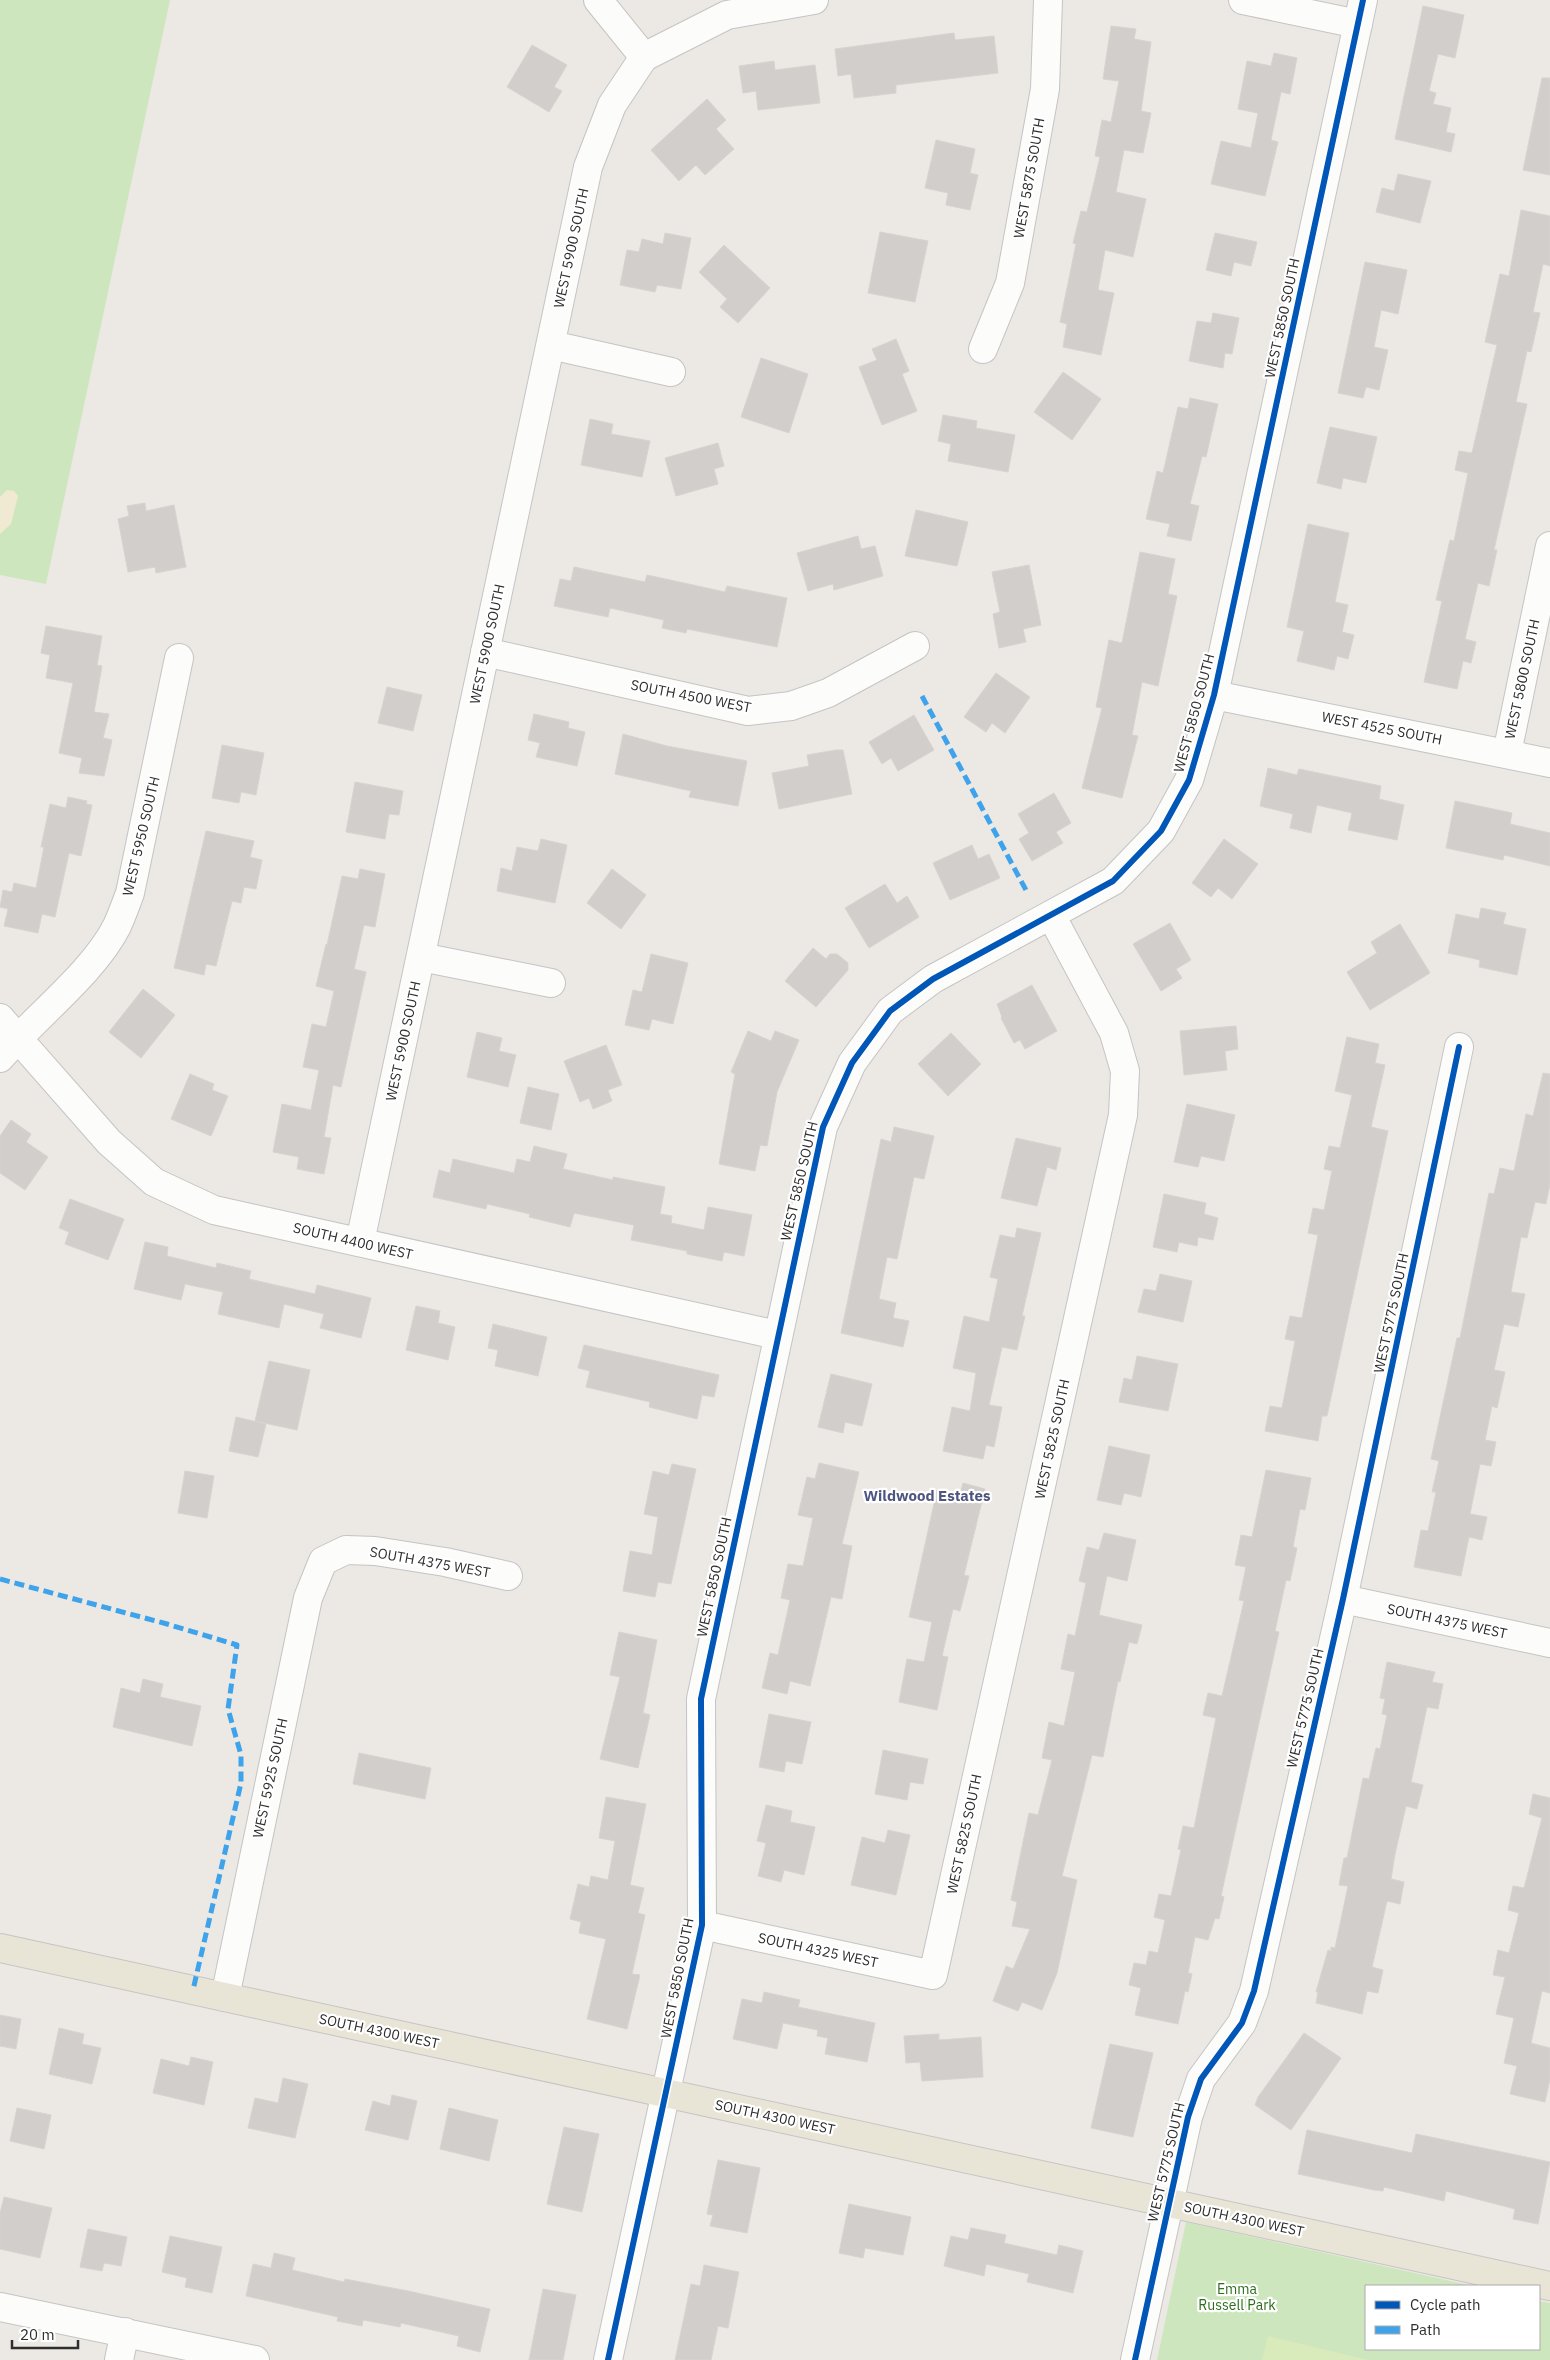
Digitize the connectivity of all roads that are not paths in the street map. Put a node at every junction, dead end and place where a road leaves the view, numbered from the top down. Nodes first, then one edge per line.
1 (598, 0) edge
2 (814, 0) edge
3 (1048, 0) edge
4 (1243, 0) edge
5 (1360, 12) edge
6 (644, 57) junction
7 (551, 345) junction
8 (983, 350) dead end
9 (671, 372) dead end
10 (1550, 546) edge
11 (915, 646) dead end
12 (485, 652) junction
13 (179, 658) dead end
14 (1214, 695) junction
15 (1507, 754) junction
16 (1550, 763) edge
17 (1051, 915) junction
18 (421, 957) junction
19 (551, 983) dead end
20 (9, 1027) edge
21 (1459, 1047) dead end
22 (0, 1058) edge
23 (360, 1242) junction
24 (777, 1335) junction
25 (323, 1561) joint
26 (508, 1576) dead end
27 (1343, 1599) junction
28 (1550, 1643) edge
29 (702, 1925) junction
30 (0, 1948) edge
31 (934, 1975) joint
32 (225, 1997) junction
33 (666, 2094) junction
34 (1169, 2203) junction
35 (1550, 2286) edge
36 (0, 2307) edge
37 (125, 2332) junction
38 (119, 2360) edge
39 (255, 2360) edge
40 (608, 2360) edge
41 (1135, 2360) edge

1 - 6 street
2 - 6 street
3 - 8 street, WEST 5875 SOUTH
4 - 5 street
5 - 14 street, WEST 5850 SOUTH
6 - 7 street, WEST 5900 SOUTH
7 - 9 street
7 - 12 street, WEST 5900 SOUTH
10 - 15 street, WEST 5800 SOUTH
11 - 12 street, SOUTH 4500 WEST
12 - 18 street, WEST 5900 SOUTH
13 - 20 street, WEST 5950 SOUTH
14 - 15 street, WEST 4525 SOUTH
14 - 17 street, WEST 5850 SOUTH
15 - 16 street, WEST 4525 SOUTH
17 - 24 street, WEST 5850 SOUTH
17 - 31 street, WEST 5825 SOUTH
18 - 19 street
18 - 23 street, WEST 5900 SOUTH
20 - 22 street, WEST 5950 SOUTH
20 - 23 street, SOUTH 4400 WEST
21 - 27 street, WEST 5775 SOUTH
23 - 24 street, SOUTH 4400 WEST
24 - 29 street, WEST 5850 SOUTH
25 - 26 street, SOUTH 4375 WEST
25 - 32 street, WEST 5925 SOUTH
27 - 28 street, SOUTH 4375 WEST
27 - 34 street, WEST 5775 SOUTH
29 - 31 street, SOUTH 4325 WEST
29 - 33 street, WEST 5850 SOUTH
30 - 32 main road, SOUTH 4300 WEST
32 - 33 main road, SOUTH 4300 WEST
33 - 34 main road, SOUTH 4300 WEST
33 - 40 street, WEST 5850 SOUTH
34 - 35 main road, SOUTH 4300 WEST
34 - 41 street, WEST 5775 SOUTH
36 - 37 street
37 - 38 street
37 - 39 street

